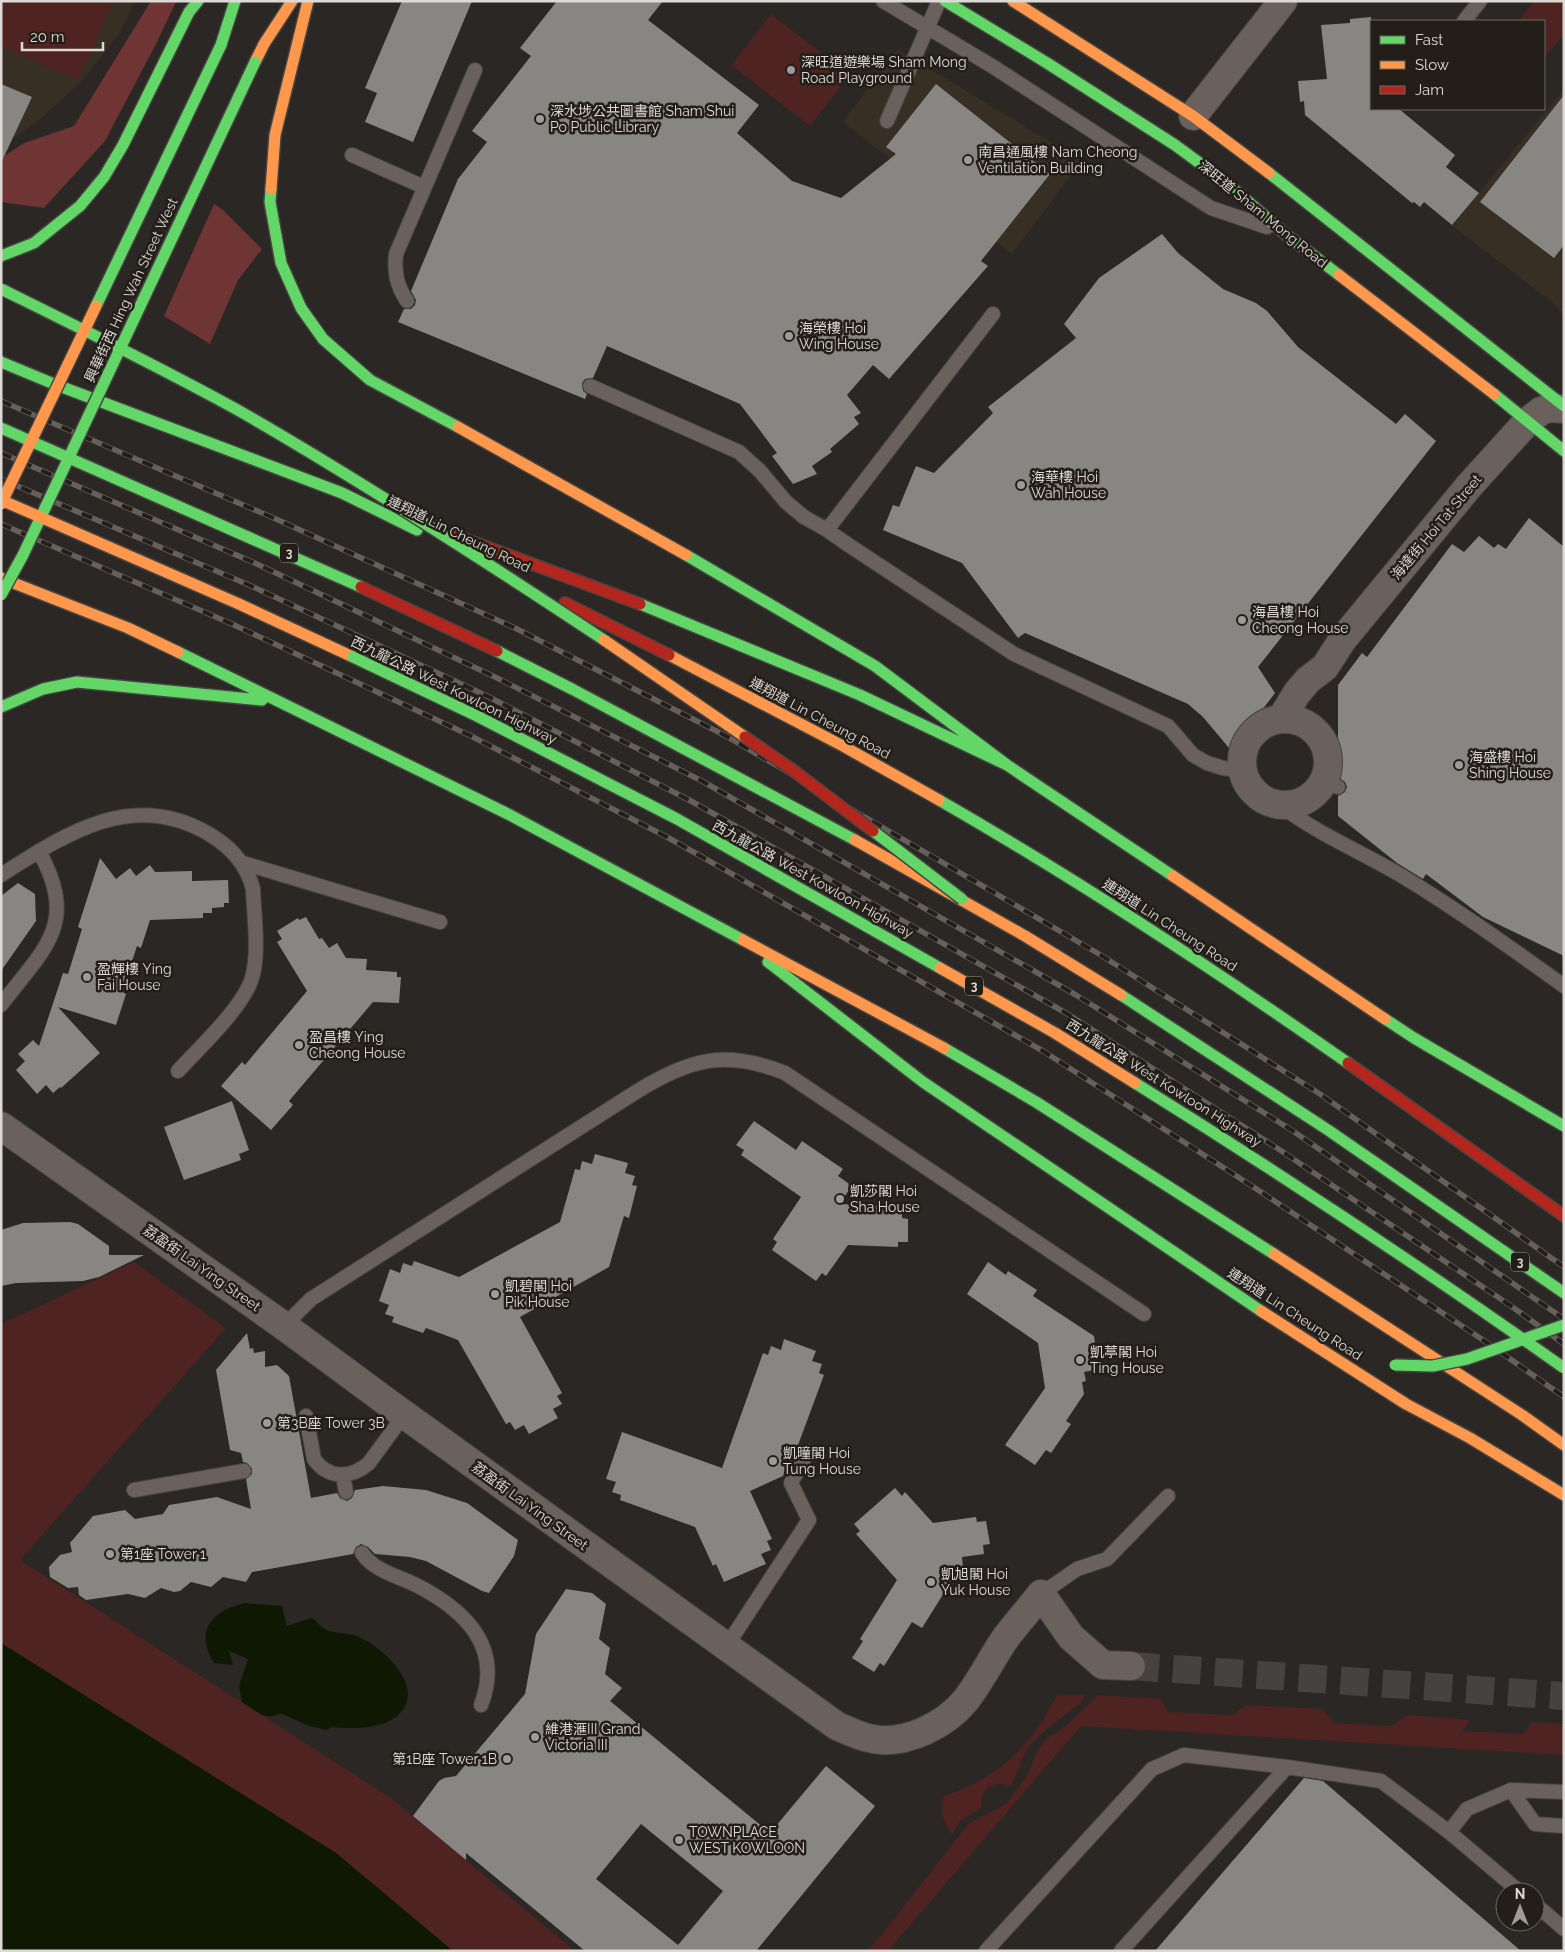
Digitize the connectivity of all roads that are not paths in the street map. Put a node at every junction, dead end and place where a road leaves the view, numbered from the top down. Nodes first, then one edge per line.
1 (198, 1) edge
2 (235, 1) edge
3 (292, 1) edge
4 (308, 1) edge
5 (883, 1) edge
6 (939, 1) edge
7 (945, 1) edge
8 (1013, 1) edge
9 (1283, 1) edge
10 (1480, 1) edge
11 (1465, 20) edge
12 (928, 27) junction
13 (475, 70) dead end
14 (1193, 116) junction
15 (887, 121) dead end
16 (352, 155) dead end
17 (424, 187) junction
18 (1284, 233) junction
19 (1, 256) edge
20 (1, 289) edge
21 (407, 301) dead end
22 (993, 314) dead end
23 (1, 362) edge
24 (590, 386) dead end
25 (1564, 408) edge
26 (1527, 422) junction
27 (1, 428) edge
28 (1564, 451) edge
29 (342, 493) junction
30 (1, 500) edge
31 (1, 504) edge
32 (827, 530) junction
33 (1, 578) edge
34 (1, 595) edge
35 (1325, 666) junction
36 (282, 702) junction
37 (1, 707) edge
38 (1281, 719) junction
39 (1311, 726) junction
40 (1008, 765) junction
41 (1243, 771) junction
42 (1280, 805) junction
43 (39, 851) junction
44 (243, 863) junction
45 (1, 875) edge
46 (962, 899) junction
47 (440, 922) dead end
48 (728, 931) junction
49 (1564, 986) edge
50 (1, 1005) edge
51 (178, 1072) dead end
52 (1, 1126) edge
53 (1564, 1126) edge
54 (1564, 1216) edge
55 (1564, 1293) edge
56 (1144, 1314) dead end
57 (1564, 1325) edge
58 (284, 1326) junction
59 (1312, 1345) junction
60 (1362, 1360) dead end
61 (1391, 1365) dead end
62 (1564, 1368) edge
63 (404, 1415) junction
64 (306, 1416) dead end
65 (1564, 1445) edge
66 (808, 1452) dead end
67 (244, 1471) dead end
68 (343, 1476) junction
69 (134, 1490) dead end
70 (346, 1492) dead end
71 (1564, 1495) edge
72 (1168, 1496) dead end
73 (362, 1553) dead end
74 (1041, 1594) junction
75 (726, 1647) junction
76 (1131, 1666) tunnel mouth
77 (481, 1705) dead end
78 (1287, 1767) junction
79 (1511, 1790) junction
80 (1564, 1792) edge
81 (1564, 1826) edge
82 (1450, 1832) junction
83 (1508, 1882) edge
84 (1545, 1913) edge
85 (1564, 1929) edge
86 (986, 1951) edge
87 (1121, 1951) edge

1 - 19 main road
2 - 31 main road, 興華街西 Hing Wah Street West, bridge
3 - 34 main road, 興華街西 Hing Wah Street West, bridge
4 - 40 main road
5 - 12 lane, 深旺道 Sham Mong Road
6 - 12 lane
7 - 18 main road, 深旺道 Sham Mong Road
8 - 14 main road
9 - 14 street
10 - 11 lane
12 - 15 lane
12 - 18 lane, 深旺道 Sham Mong Road
13 - 17 lane
14 - 25 main road
16 - 17 lane
17 - 21 lane
18 - 26 main road, 深旺道 Sham Mong Road
20 - 46 main road, bridge
22 - 32 lane
23 - 29 main road, 連翔道 Lin Cheung Road
24 - 32 lane
25 - 26 street, 海達街 Hoi Tat Street
26 - 28 main road, 深旺道 Sham Mong Road
26 - 35 street, 海達街 Hoi Tat Street
27 - 46 main road, 3, bridge
29 - 40 main road
29 - 54 main road, 連翔道 Lin Cheung Road
30 - 62 main road, 西九龍公路 West Kowloon Highway / 3, bridge
32 - 41 lane
33 - 36 main road, 連翔道 Lin Cheung Road
35 - 38 street, 海達街 Hoi Tat Street
35 - 39 street, 海達街 Hoi Tat Street
36 - 37 main road
36 - 48 main road, 連翔道 Lin Cheung Road
38 - 39 street
38 - 41 street
39 - 42 street
40 - 53 main road
41 - 42 street
42 - 49 lane
43 - 44 lane
43 - 45 lane
43 - 50 lane
44 - 47 lane
44 - 51 lane
46 - 55 main road, 3
48 - 59 main road, 連翔道 Lin Cheung Road
48 - 65 main road, 連翔道 Lin Cheung Road
52 - 58 street, 荔盈街 Lai Ying Street
56 - 58 lane
57 - 61 main road, bridge
58 - 63 street, 荔盈街 Lai Ying Street
59 - 60 main road
59 - 71 main road, 連翔道 Lin Cheung Road
63 - 68 lane
63 - 75 street, 荔盈街 Lai Ying Street
64 - 68 lane
66 - 75 lane
67 - 69 lane
68 - 70 lane
72 - 74 lane
73 - 77 lane
74 - 75 street, 荔盈街 Lai Ying Street
74 - 76 street
78 - 82 lane
78 - 86 lane
78 - 87 lane
79 - 80 lane
79 - 81 lane
79 - 82 lane
82 - 83 lane
84 - 85 lane

